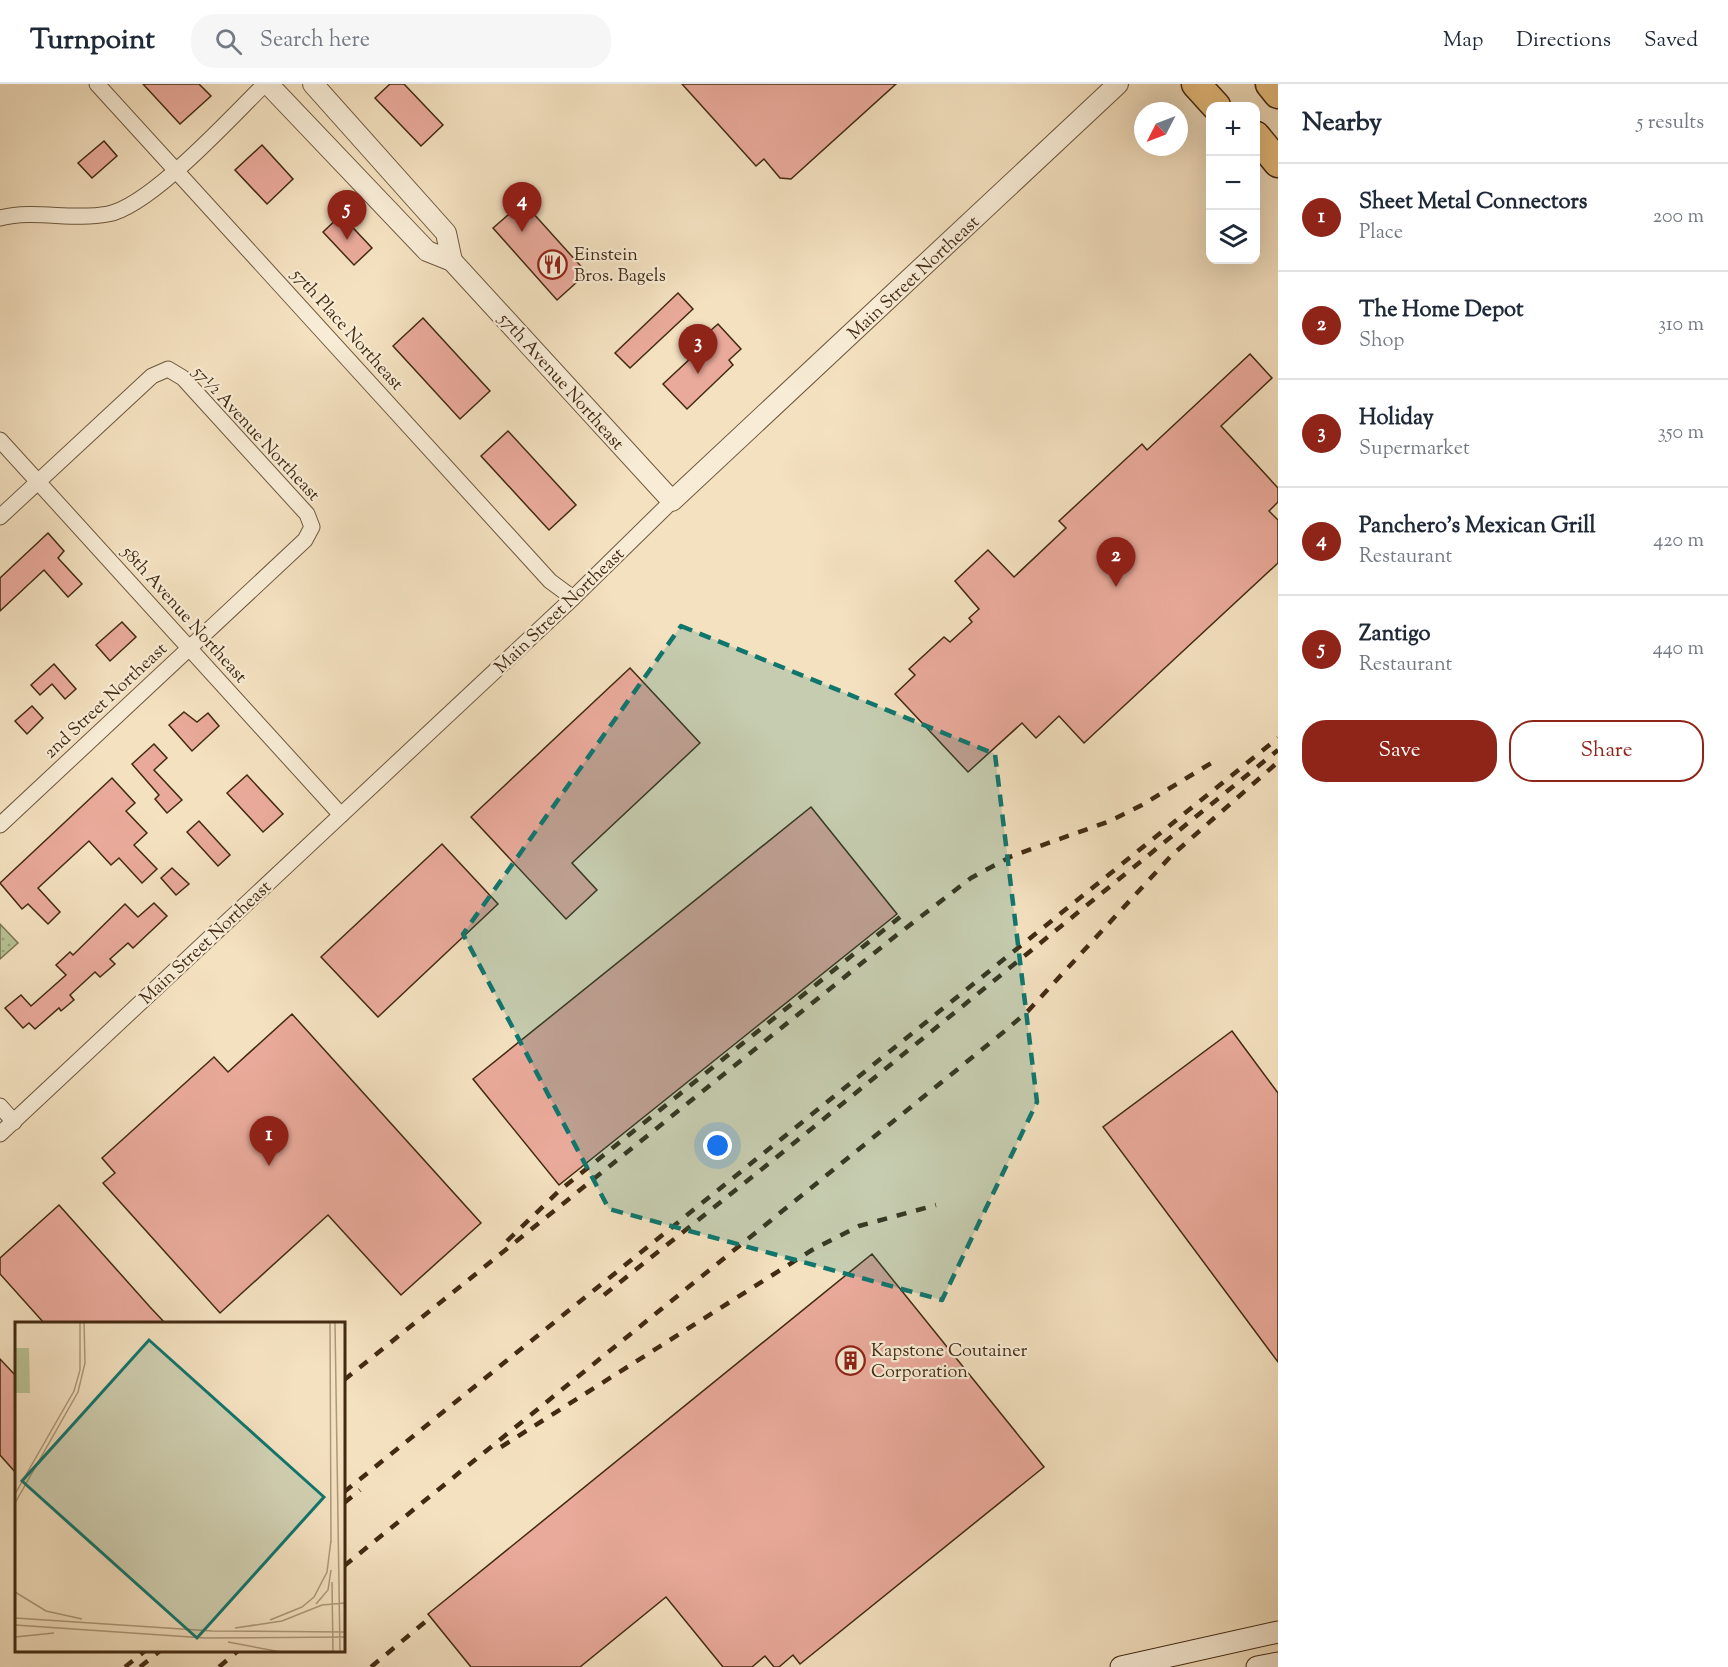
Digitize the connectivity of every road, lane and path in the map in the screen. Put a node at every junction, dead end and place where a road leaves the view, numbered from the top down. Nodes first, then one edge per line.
1 (97, 84) edge
2 (267, 84) edge
3 (313, 84) edge
4 (1118, 84) edge
5 (1196, 84) edge
6 (1213, 84) edge
7 (1270, 84) edge
8 (1278, 94) edge
9 (1212, 102) edge
10 (1229, 102) edge
11 (1260, 141) edge
12 (1260, 154) edge
13 (1278, 163) edge
14 (176, 170) junction
15 (1278, 174) edge
16 (0, 218) edge
17 (452, 261) junction
18 (0, 440) edge
19 (38, 482) junction
20 (672, 501) junction
21 (0, 517) edge
22 (312, 527) joint
23 (573, 598) junction
24 (189, 647) junction
25 (341, 815) junction
26 (0, 825) edge
27 (0, 1106) edge
28 (14, 1122) junction
29 (0, 1134) edge
30 (1278, 1632) edge
31 (1278, 1663) edge
32 (1121, 1667) edge
33 (1257, 1667) edge

1 - 14 street, 57th Place Northeast
2 - 14 street
2 - 17 street, 57th Avenue Northeast
3 - 17 street
4 - 20 street, Main Street Northeast
5 - 9 highway
6 - 10 highway
7 - 8 highway
11 - 13 highway
12 - 15 highway
14 - 16 street
14 - 23 street, 57th Place Northeast
17 - 20 street, 57th Avenue Northeast
18 - 19 street, 58th Avenue Northeast
19 - 21 street
19 - 22 street, 57½ Avenue Northeast
19 - 24 street, 58th Avenue Northeast
20 - 23 street, Main Street Northeast
22 - 24 street, 2nd Street Northeast
23 - 25 street, Main Street Northeast
24 - 25 street, 58th Avenue Northeast
24 - 26 street, 2nd Street Northeast
25 - 28 street, Main Street Northeast
27 - 28 street
28 - 29 street, Main Street Northeast
30 - 32 main road
31 - 33 main road

